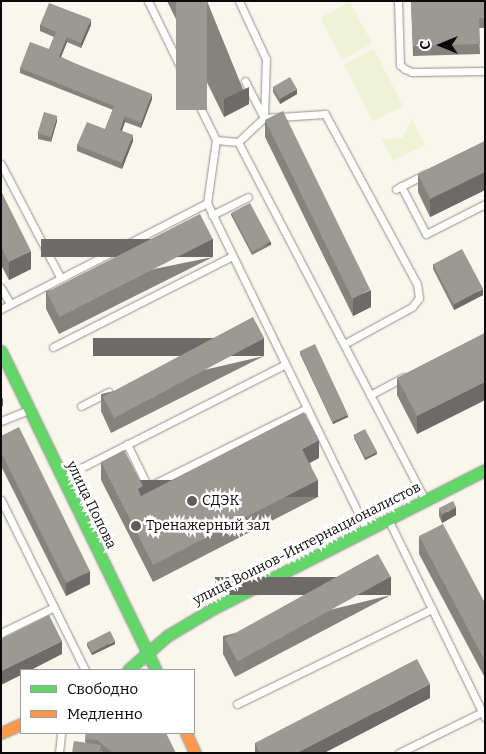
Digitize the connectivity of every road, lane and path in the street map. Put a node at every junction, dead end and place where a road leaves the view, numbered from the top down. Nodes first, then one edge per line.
1 (148, 1) edge
2 (239, 1) edge
3 (398, 1) edge
4 (485, 71) edge
5 (243, 76) edge
6 (264, 118) junction
7 (216, 140) junction
8 (238, 142) junction
9 (1, 164) edge
10 (435, 170) edge
11 (248, 197) dead end
12 (207, 203) junction
13 (485, 204) edge
14 (212, 215) junction
15 (232, 256) junction
16 (60, 277) junction
17 (1, 288) edge
18 (9, 302) junction
19 (1, 309) edge
20 (259, 316) junction
21 (250, 321) edge
22 (344, 344) junction
23 (53, 347) dead end
24 (1, 352) edge
25 (284, 366) junction
26 (414, 372) edge
27 (116, 388) edge
28 (370, 395) junction
29 (81, 406) dead end
30 (305, 409) junction
31 (28, 410) junction
32 (1, 421) edge
33 (127, 444) junction
34 (485, 470) edge
35 (61, 478) junction
36 (1, 500) edge
37 (425, 500) junction
38 (388, 518) junction
39 (366, 529) junction
40 (54, 607) junction
41 (432, 609) junction
42 (1, 633) edge
43 (148, 654) junction
44 (85, 669) edge
45 (129, 669) edge
46 (156, 669) edge
47 (237, 704) dead end
48 (483, 715) edge
49 (20, 724) edge
50 (1, 733) edge
51 (61, 734) edge
52 (186, 734) edge
53 (58, 753) edge
54 (195, 753) edge
55 (399, 753) edge

1 - 7 lane
2 - 6 lane
3 - 4 lane
5 - 6 lane
6 - 8 lane
6 - 22 lane
7 - 8 lane
7 - 12 lane
8 - 22 lane
9 - 16 lane
10 - 13 lane
11 - 14 lane
12 - 14 lane
12 - 16 lane
14 - 15 lane
15 - 20 lane
15 - 23 lane
16 - 18 lane
17 - 18 lane
18 - 19 lane
20 - 21 lane
20 - 25 lane
22 - 28 lane
24 - 31 main road, улица Попова
25 - 30 lane
25 - 33 lane
26 - 28 lane
27 - 29 lane
28 - 37 lane
30 - 33 lane
30 - 39 lane
31 - 32 lane
31 - 35 main road, улица Попова
33 - 35 lane
34 - 37 main road, улица Воинов-Интернационалистов
35 - 43 main road, улица Попова
36 - 40 lane
37 - 38 main road, улица Воинов-Интернационалистов
38 - 39 main road, улица Воинов-Интернационалистов
38 - 41 lane
39 - 43 main road, улица Воинов-Интернационалистов
40 - 42 lane
40 - 44 lane
41 - 47 lane
41 - 48 lane
43 - 45 main road, улица Воинов-Интернационалистов
43 - 46 main road, улица Попова
48 - 55 lane
49 - 50 main road
51 - 53 lane
52 - 54 main road

